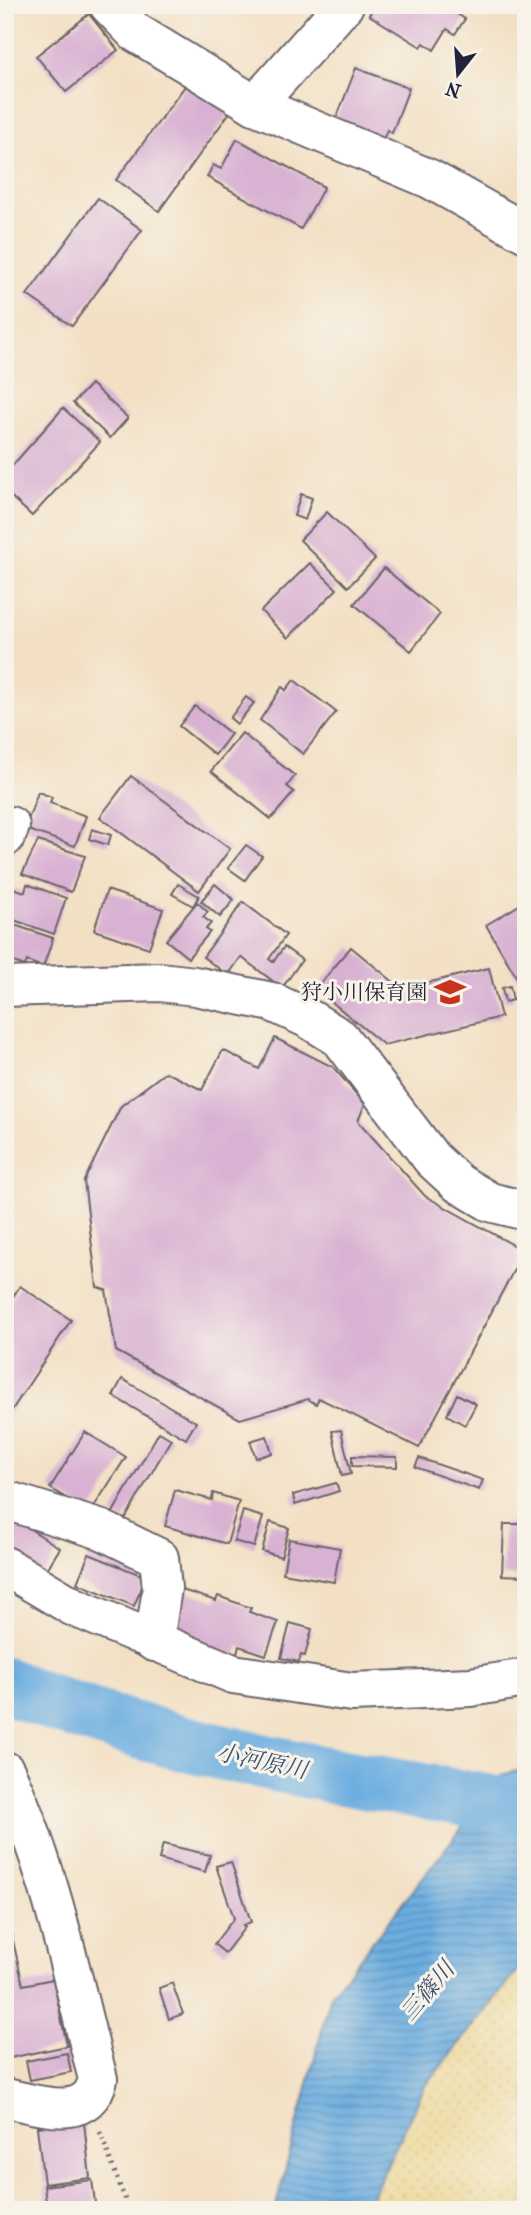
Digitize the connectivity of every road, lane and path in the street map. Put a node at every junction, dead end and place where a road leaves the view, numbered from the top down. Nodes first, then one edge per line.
1 (109, 5) edge
2 (344, 5) edge
3 (256, 105) junction
4 (526, 233) edge
5 (5, 987) edge
6 (526, 1211) edge
7 (5, 1500) edge
8 (5, 1566) edge
9 (154, 1642) junction
10 (526, 1678) edge
11 (5, 1771) edge
12 (5, 2098) edge
13 (89, 2101) junction
14 (129, 2210) edge

1 - 3 street
2 - 3 street
3 - 4 street
5 - 6 street
7 - 9 street
8 - 9 street
9 - 10 street
11 - 13 street
12 - 13 street
13 - 14 path

